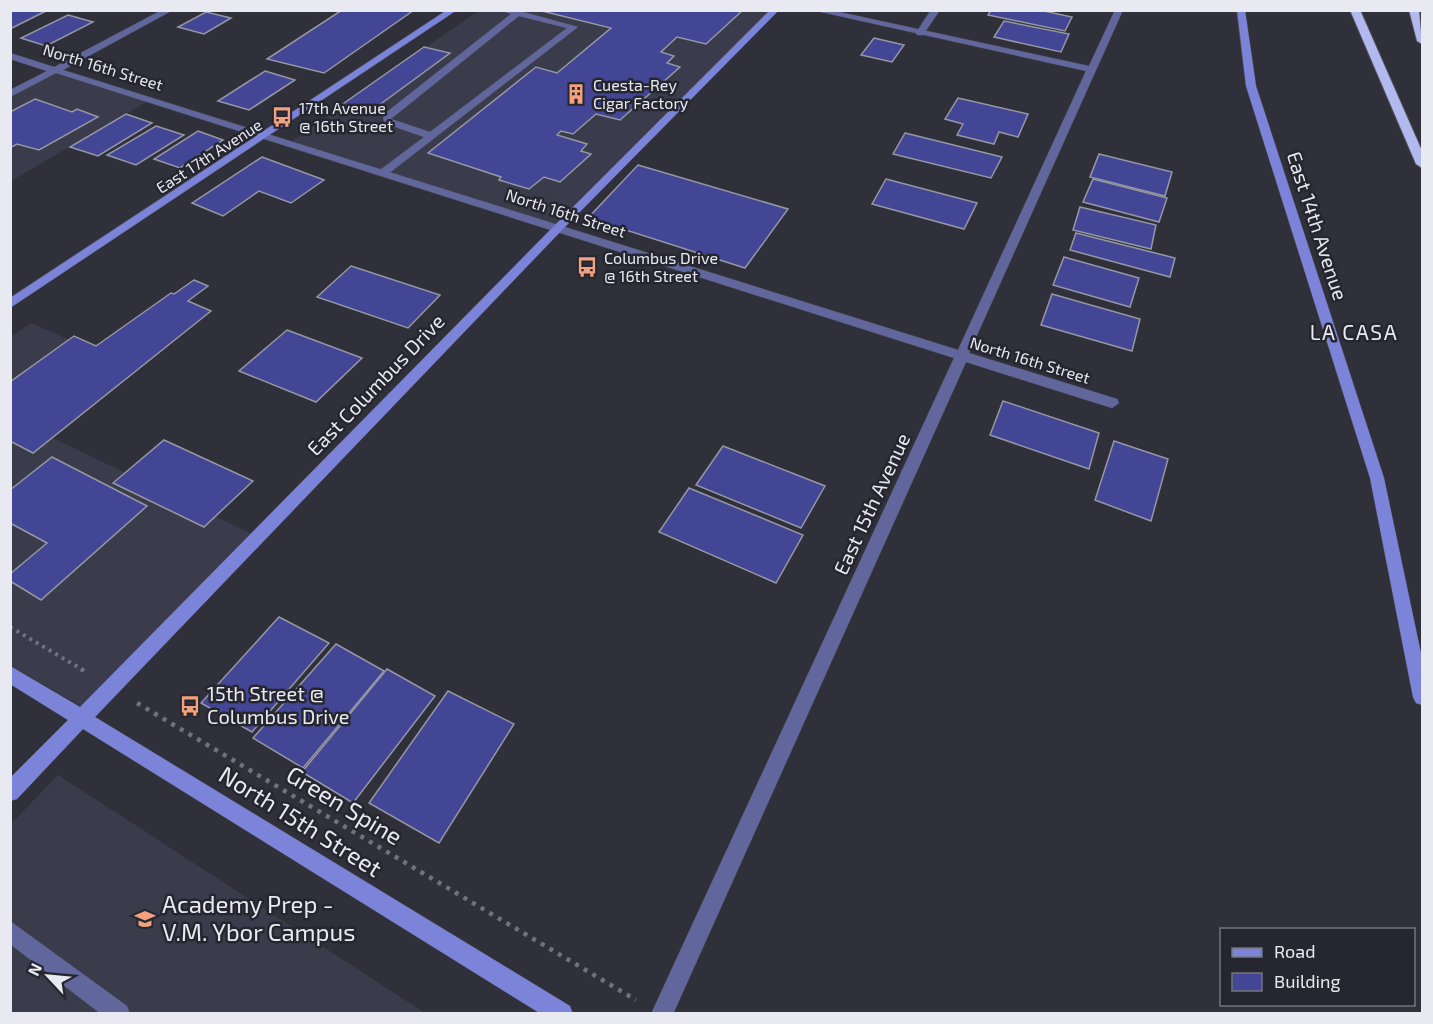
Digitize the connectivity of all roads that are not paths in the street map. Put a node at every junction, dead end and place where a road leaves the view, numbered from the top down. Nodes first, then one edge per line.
1 (169, 10) edge
2 (453, 10) edge
3 (502, 10) edge
4 (775, 10) edge
5 (816, 10) edge
6 (936, 10) edge
7 (1119, 10) edge
8 (1241, 10) edge
9 (1355, 10) edge
10 (1414, 10) edge
11 (518, 14) junction
12 (920, 33) junction
13 (1422, 41) edge
14 (10, 56) edge
15 (57, 69) junction
16 (1093, 70) junction
17 (10, 94) edge
18 (268, 136) junction
19 (432, 136) junction
20 (1422, 164) edge
21 (384, 172) junction
22 (558, 228) junction
23 (10, 304) edge
24 (963, 357) junction
25 (1112, 403) dead end
26 (10, 674) edge
27 (1422, 697) edge
28 (83, 718) junction
29 (10, 792) edge
30 (10, 931) edge
31 (119, 1014) edge
32 (562, 1014) edge
33 (662, 1014) edge

1 - 15 street
2 - 18 main road, East 17th Avenue
3 - 11 street
4 - 22 main road, East Columbus Drive
5 - 12 street
6 - 12 street
7 - 16 street, East 15th Avenue
8 - 27 main road, East 14th Avenue
9 - 20 highway
10 - 13 highway
11 - 19 street
11 - 19 street
12 - 16 street
14 - 15 street, North 16th Street
15 - 17 street
15 - 18 street, North 16th Street
16 - 24 street, East 15th Avenue
18 - 21 street, North 16th Street
18 - 23 main road, East 17th Avenue
19 - 21 street
21 - 22 street, North 16th Street
22 - 24 street, North 16th Street
22 - 28 main road, East Columbus Drive
24 - 25 street, North 16th Street
24 - 33 street, East 15th Avenue
26 - 28 main road, North 15th Street
28 - 29 main road, East Columbus Drive
28 - 32 main road, North 15th Street
30 - 31 street

